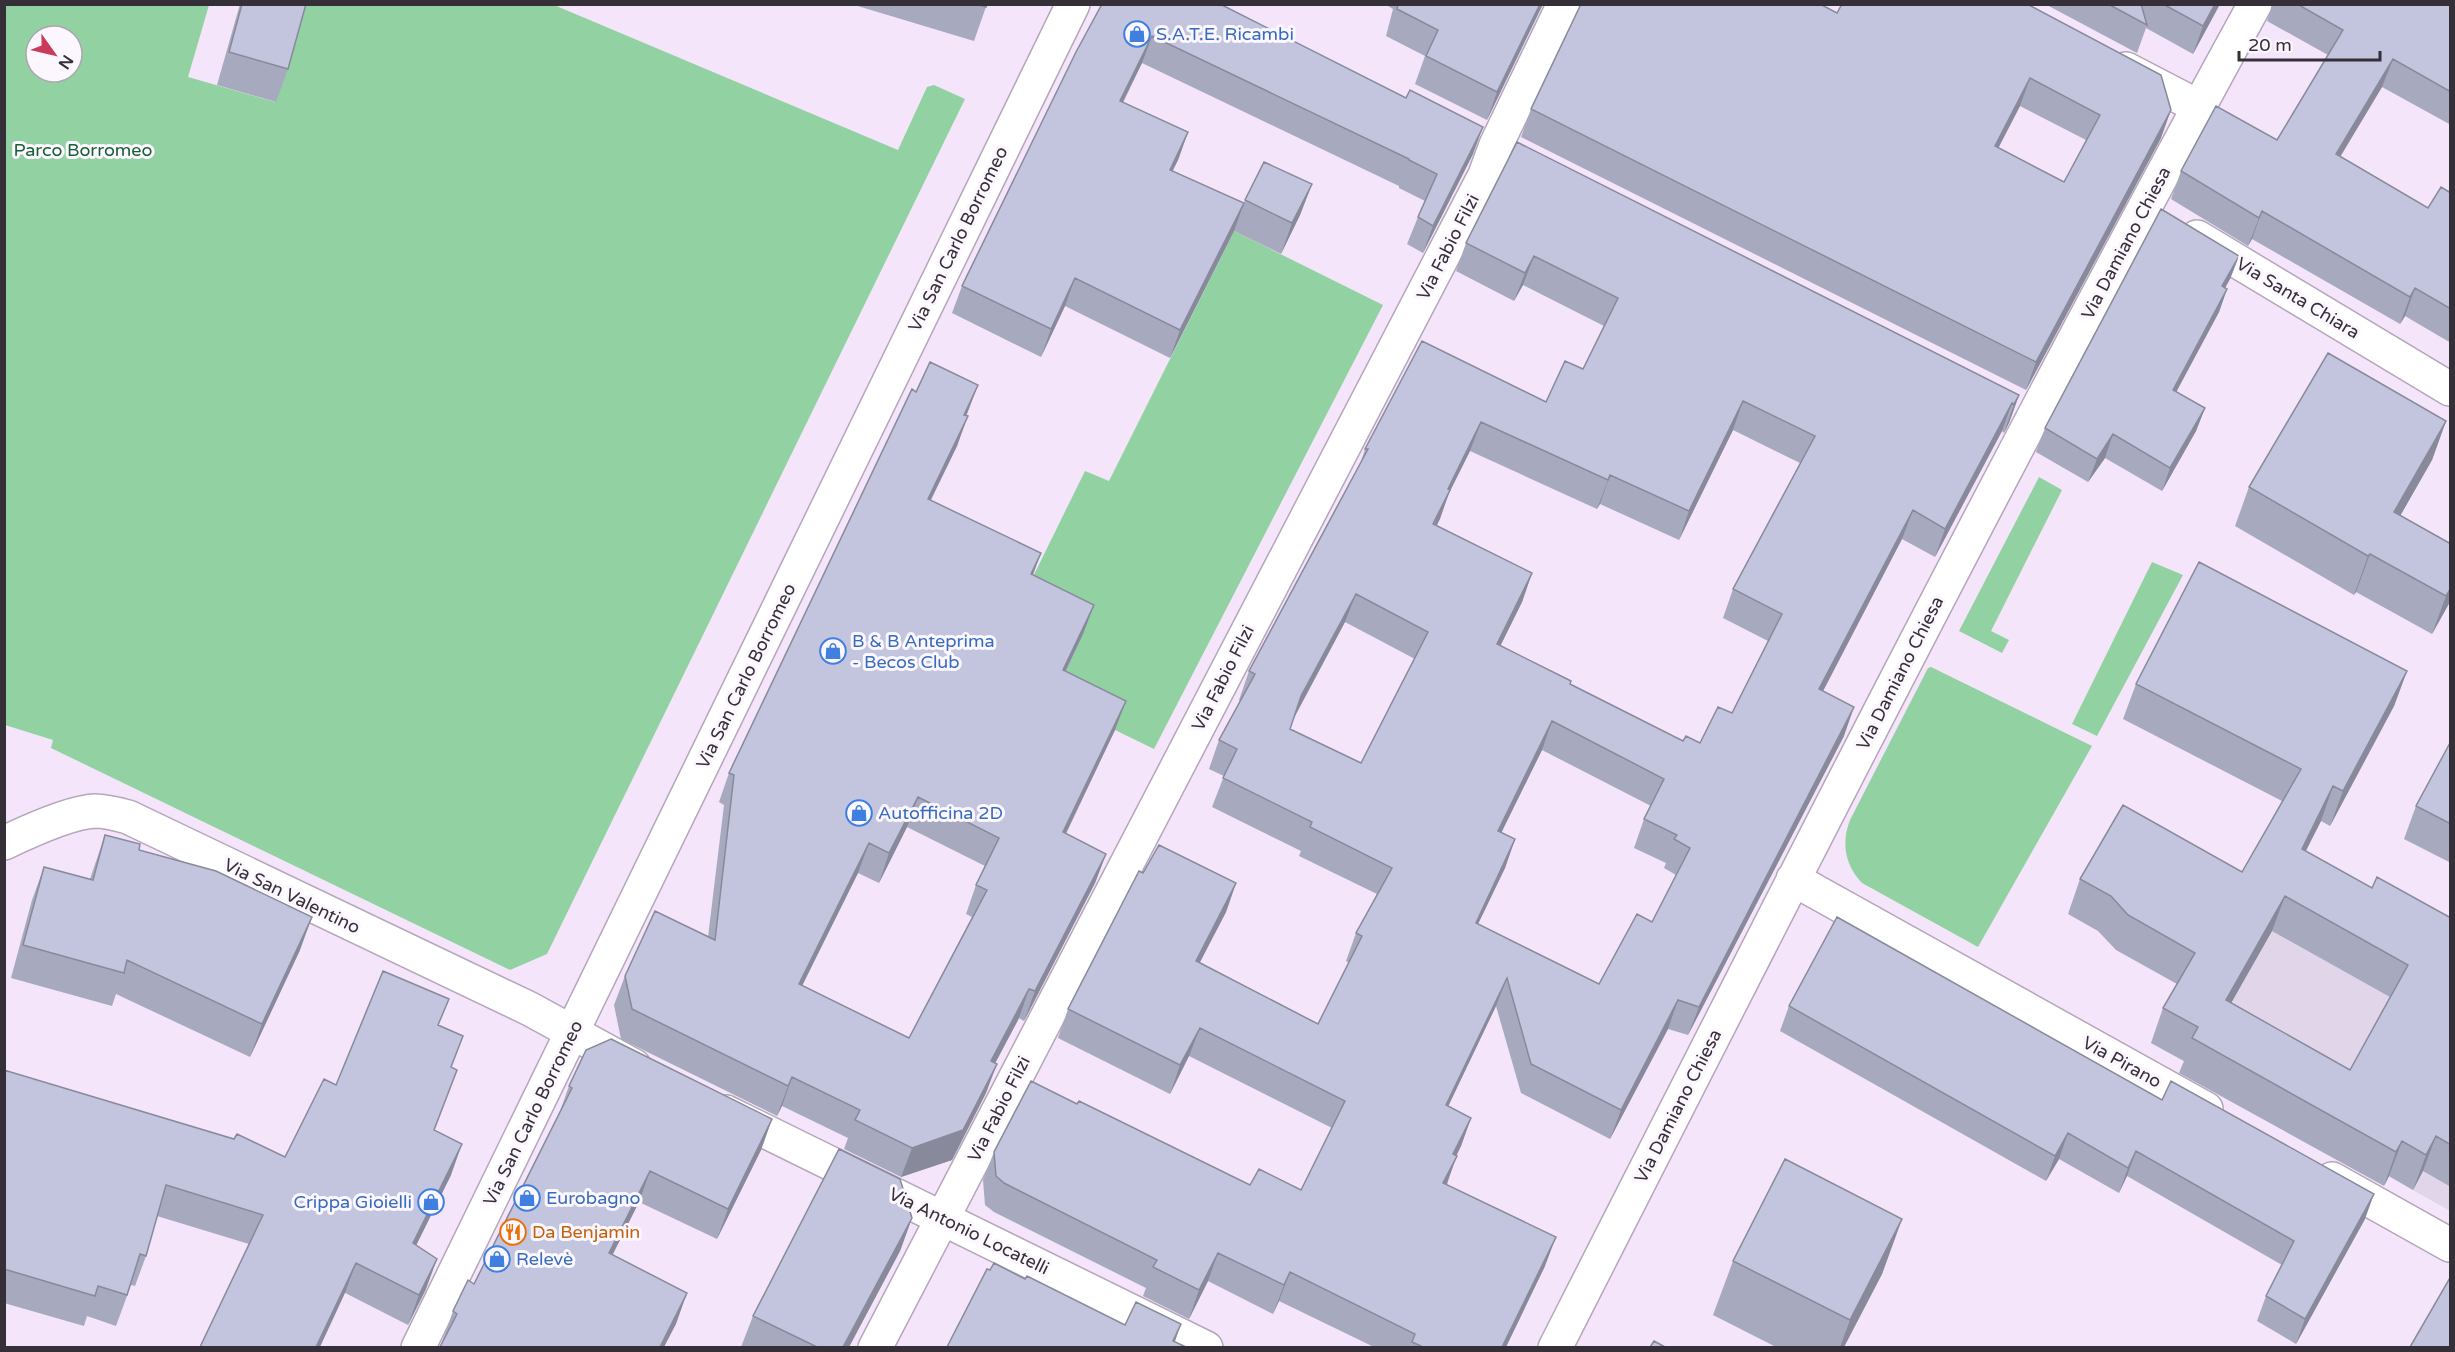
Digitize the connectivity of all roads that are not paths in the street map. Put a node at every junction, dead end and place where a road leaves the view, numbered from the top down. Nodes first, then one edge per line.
1 (1073, 4) edge
2 (1564, 4) edge
3 (2255, 4) edge
4 (2096, 53) edge
5 (2199, 107) junction
6 (1464, 130) edge
7 (1496, 145) junction
8 (1527, 161) edge
9 (2163, 217) junction
10 (2451, 389) edge
11 (4, 843) edge
12 (1793, 879) junction
13 (572, 1032) junction
14 (661, 1080) edge
15 (703, 1100) edge
16 (2236, 1126) edge
17 (2308, 1166) edge
18 (942, 1218) junction
19 (2451, 1245) edge
20 (418, 1347) edge
21 (875, 1347) edge
22 (1206, 1347) edge
23 (1555, 1347) edge

1 - 13 street, Via San Carlo Borromeo
2 - 7 street, Via Fabio Filzi
3 - 5 street, Via Damiano Chiesa
4 - 5 street
5 - 9 street, Via Damiano Chiesa
6 - 7 street
7 - 8 street
7 - 18 street, Via Fabio Filzi
9 - 10 street, Via Santa Chiara
9 - 12 street, Via Damiano Chiesa
11 - 13 street, Via San Valentino
12 - 16 street, Via Pirano
12 - 23 street, Via Damiano Chiesa
13 - 14 street
13 - 20 street, Via San Carlo Borromeo
15 - 18 street, Via Antonio Locatelli
17 - 19 street
18 - 21 street, Via Fabio Filzi
18 - 22 street, Via Antonio Locatelli

